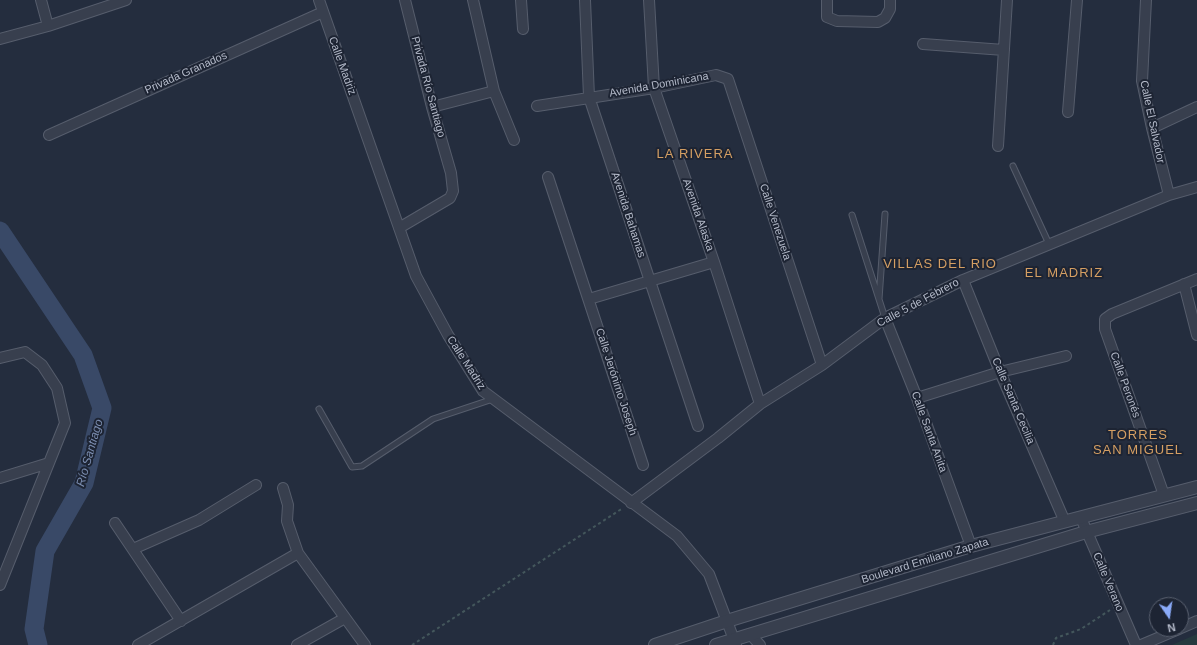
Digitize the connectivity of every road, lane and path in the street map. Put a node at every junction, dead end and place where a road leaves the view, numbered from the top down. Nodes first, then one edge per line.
1 (41, 0) edge
2 (126, 0) edge
3 (319, 0) edge
4 (405, 0) edge
5 (472, 0) edge
6 (521, 0) edge
7 (585, 0) edge
8 (649, 0) edge
9 (827, 0) edge
10 (890, 0) edge
11 (1007, 0) edge
12 (1077, 0) edge
13 (1146, 0) edge
14 (323, 12) junction
15 (48, 26) junction
16 (523, 29) dead end
17 (0, 39) edge
18 (922, 44) dead end
19 (1004, 50) junction
20 (728, 79) joint
21 (654, 88) junction
22 (494, 91) junction
23 (589, 97) junction
24 (537, 106) dead end
25 (432, 107) junction
26 (1197, 107) edge
27 (1068, 112) dead end
28 (1152, 128) junction
29 (49, 135) dead end
30 (514, 140) dead end
31 (998, 146) dead end
32 (1013, 166) dead end
33 (548, 176) dead end
34 (1197, 187) edge
35 (1170, 196) junction
36 (885, 214) dead end
37 (852, 215) dead end
38 (399, 228) junction
39 (1049, 244) junction
40 (714, 262) junction
41 (1197, 279) edge
42 (963, 280) junction
43 (649, 281) junction
44 (1184, 284) junction
45 (589, 299) junction
46 (879, 301) junction
47 (885, 318) junction
48 (1197, 335) edge
49 (1066, 356) dead end
50 (0, 358) edge
51 (822, 365) junction
52 (1000, 372) junction
53 (918, 398) junction
54 (493, 399) junction
55 (760, 404) junction
56 (319, 409) dead end
57 (698, 426) dead end
58 (49, 463) junction
59 (643, 465) dead end
60 (0, 478) edge
61 (256, 485) dead end
62 (1197, 487) edge
63 (283, 488) dead end
64 (1164, 495) junction
65 (631, 503) junction
66 (1197, 503) edge
67 (1081, 518) junction
68 (1065, 522) junction
69 (115, 523) dead end
70 (1086, 532) junction
71 (971, 546) junction
72 (133, 549) junction
73 (298, 553) junction
74 (0, 585) edge
75 (1118, 605) junction
76 (345, 618) junction
77 (181, 621) junction
78 (727, 621) junction
79 (750, 634) junction
80 (1160, 637) edge
81 (734, 642) edge
82 (138, 645) edge
83 (298, 645) edge
84 (365, 645) edge
85 (412, 645) edge
86 (655, 645) edge
87 (716, 645) edge
88 (760, 645) edge
89 (1053, 645) edge
90 (1136, 645) edge
91 (1141, 645) edge

1 - 15 street
2 - 15 street
3 - 14 street, Calle Madriz
4 - 25 street, Privada Río Santiago
5 - 22 street
6 - 16 street
7 - 23 street, Avenida Bahamas
8 - 21 street, Avenida Alaska
9 - 10 street
11 - 19 street
12 - 27 street
13 - 28 street, Calle El Salvador
14 - 29 street, Privada Granados
14 - 38 street, Calle Madriz
15 - 17 street
18 - 19 street
19 - 31 street
20 - 21 street, Avenida Dominicana
20 - 51 street, Calle Venezuela
21 - 23 street, Avenida Dominicana
21 - 40 street, Avenida Alaska
22 - 25 street
22 - 30 street
23 - 24 street, Avenida Dominicana
23 - 43 street, Avenida Bahamas
25 - 38 street, Privada Río Santiago
26 - 28 street
28 - 35 street, Calle El Salvador
32 - 39 lane
33 - 45 street, Calle Jerónimo Joseph
34 - 35 street, Calle 5 de Febrero
35 - 39 street, Calle 5 de Febrero
36 - 46 lane
37 - 46 lane
38 - 54 street, Calle Madriz
39 - 42 street, Calle 5 de Febrero
40 - 43 street
40 - 55 street, Avenida Alaska
41 - 44 street
42 - 47 street, Calle 5 de Febrero
42 - 52 street, Calle Santa Cecilia
43 - 45 street
43 - 57 street, Avenida Bahamas
44 - 48 street
44 - 64 street, Calle Peronés
45 - 59 street, Calle Jerónimo Joseph
46 - 47 lane
47 - 51 street, Calle 5 de Febrero
47 - 53 street, Calle Santa Anita
49 - 52 street
50 - 58 street
51 - 55 street, Calle 5 de Febrero
52 - 53 street
52 - 68 street, Calle Santa Cecilia
53 - 71 street, Calle Santa Anita
54 - 56 lane
54 - 65 street, Calle Madriz
55 - 65 street, Calle 5 de Febrero
58 - 60 street
58 - 74 street
61 - 72 street
62 - 64 street, Boulevard Emiliano Zapata
63 - 73 street
64 - 67 street, Boulevard Emiliano Zapata
65 - 78 street, Calle Madriz
65 - 85 path
66 - 70 street, Boulevard Emiliano Zapata
67 - 68 street, Boulevard Emiliano Zapata
67 - 70 street, Calle Verano
68 - 71 street, Boulevard Emiliano Zapata
69 - 72 street
70 - 75 street, Calle Verano
70 - 79 street, Boulevard Emiliano Zapata
71 - 78 street, Boulevard Emiliano Zapata
72 - 77 street
73 - 76 street
73 - 77 street
75 - 89 path
75 - 90 street, Calle Verano
76 - 83 street
76 - 84 street
77 - 82 street
78 - 81 street, Calle Madriz
78 - 86 street, Boulevard Emiliano Zapata
79 - 81 street, Boulevard Emiliano Zapata
79 - 88 street
80 - 91 street
81 - 87 street, Boulevard Emiliano Zapata

